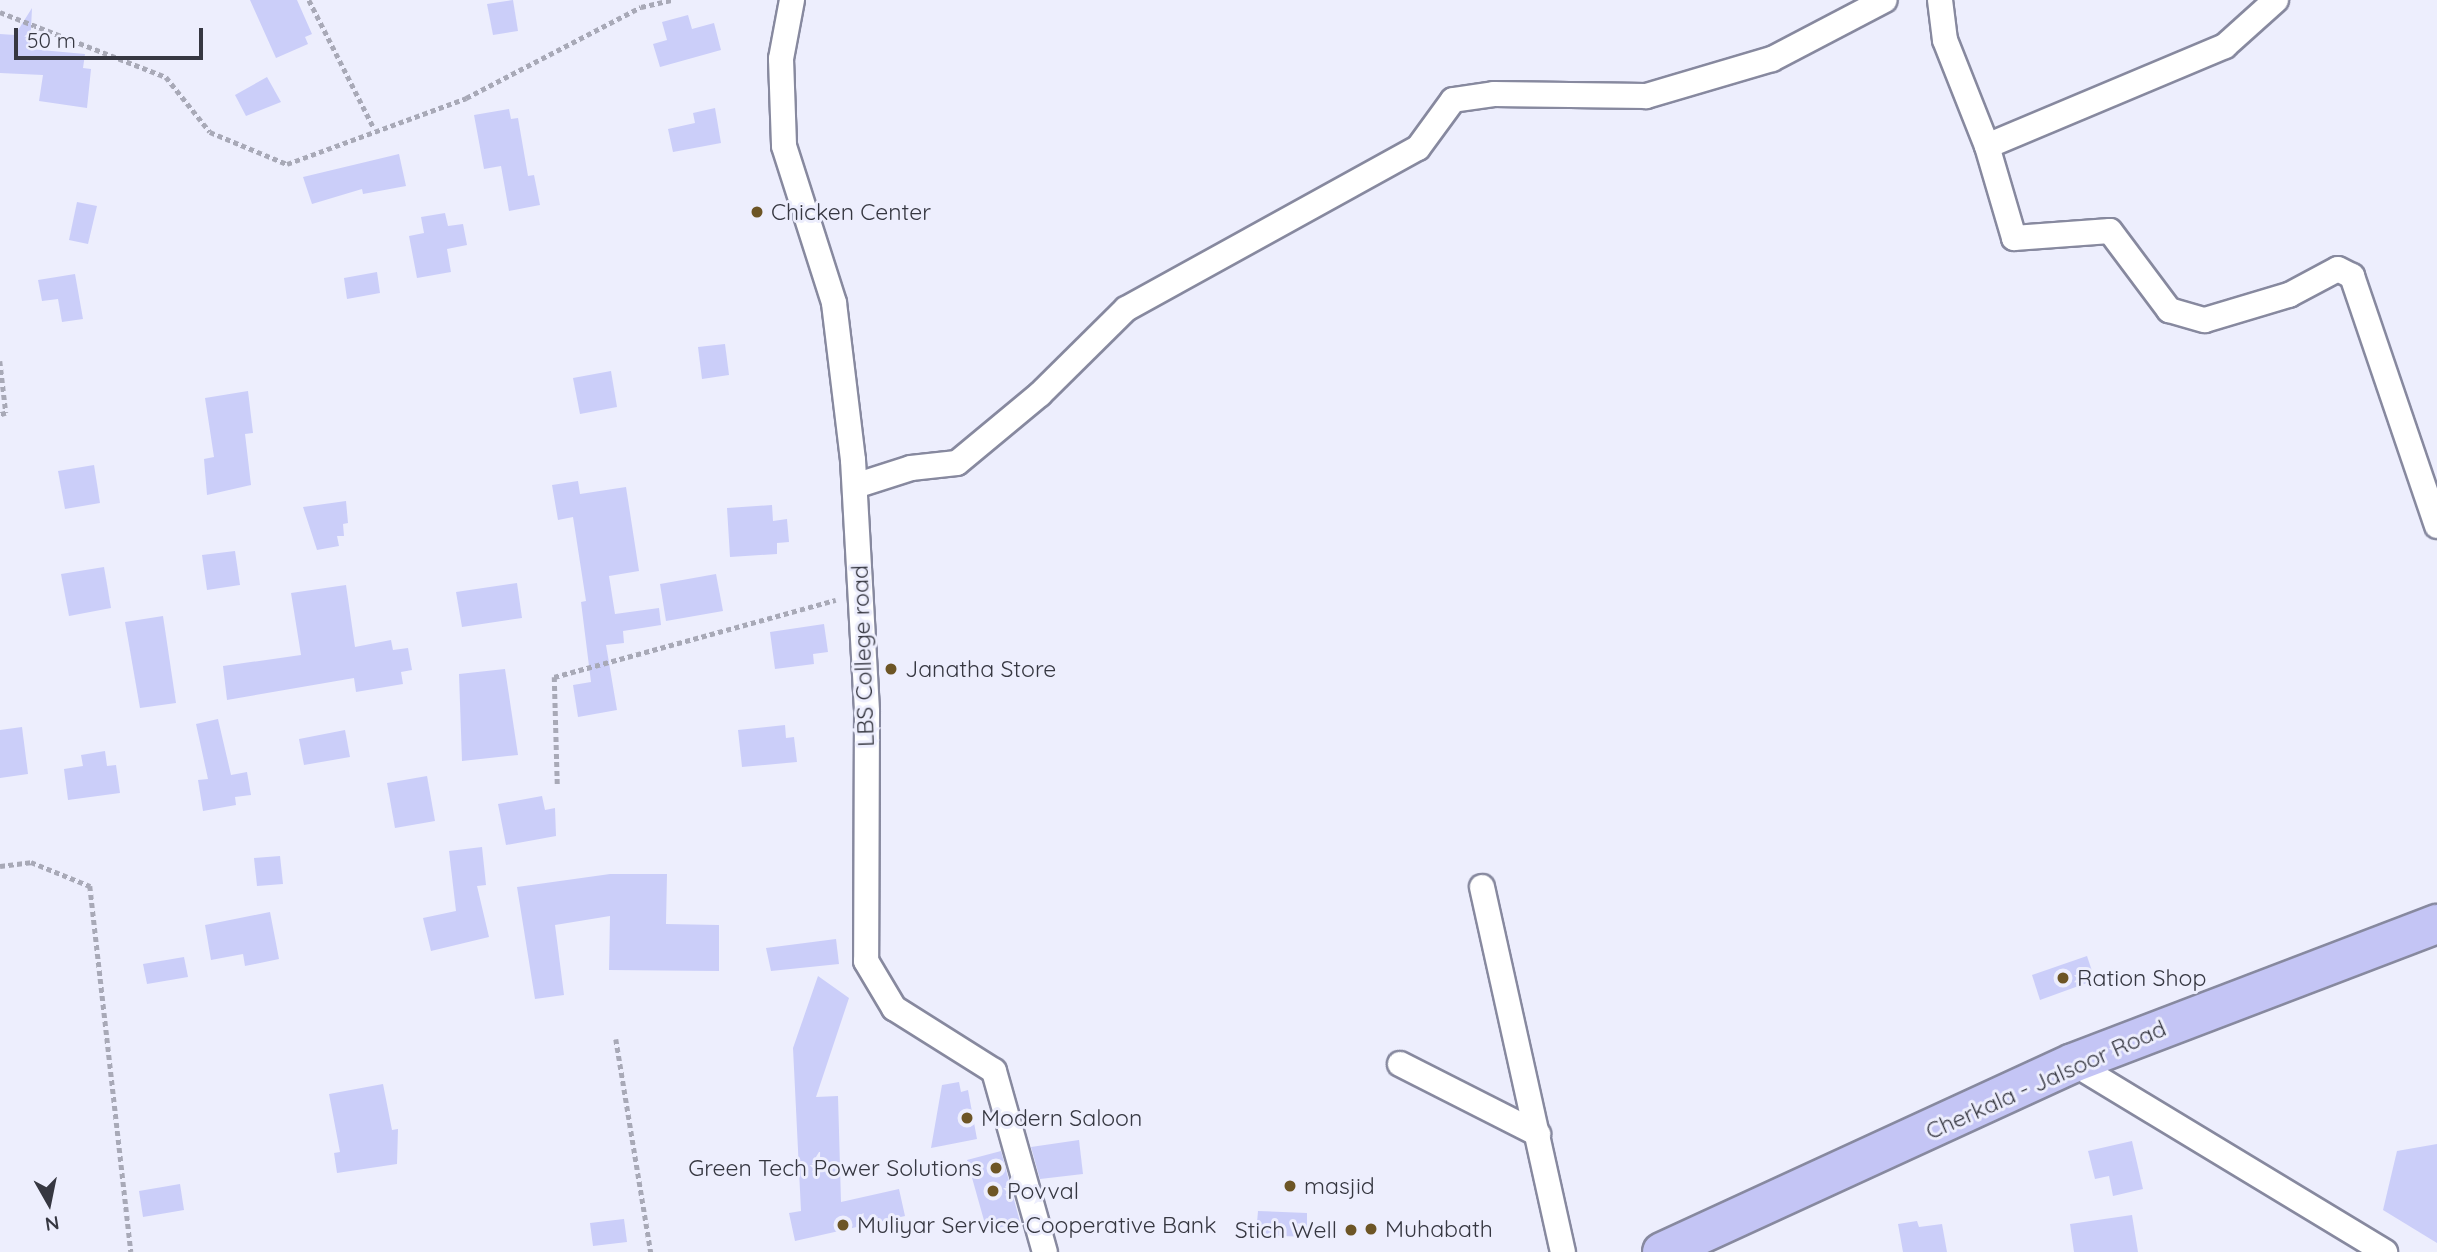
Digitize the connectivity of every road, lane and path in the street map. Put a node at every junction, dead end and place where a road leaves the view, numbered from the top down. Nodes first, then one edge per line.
1 (309, 0) edge
2 (672, 0) edge
3 (792, 0) edge
4 (1885, 0) edge
5 (1940, 0) edge
6 (2276, 0) edge
7 (0, 12) edge
8 (374, 128) junction
9 (1987, 146) junction
10 (0, 361) edge
11 (0, 415) edge
12 (855, 486) junction
13 (2437, 526) edge
14 (861, 593) junction
15 (557, 784) dead end
16 (0, 866) edge
17 (1482, 887) dead end
18 (2437, 924) edge
19 (616, 1039) dead end
20 (2073, 1063) junction
21 (1400, 1065) dead end
22 (1538, 1135) junction
23 (131, 1252) edge
24 (651, 1252) edge
25 (1045, 1252) edge
26 (1563, 1252) edge
27 (1662, 1252) edge
28 (2385, 1252) edge

1 - 8 path
2 - 8 path
3 - 12 street, LBS College road
4 - 12 street
5 - 9 street
6 - 9 street
7 - 8 path
9 - 13 street
10 - 11 path
12 - 14 street, LBS College road
14 - 15 path
14 - 25 street, LBS College road
16 - 23 path
17 - 22 street
18 - 20 main road, Cherkala - Jalsoor Road
19 - 24 path
20 - 27 main road, Cherkala - Jalsoor Road
20 - 28 street
21 - 22 street
22 - 26 street

